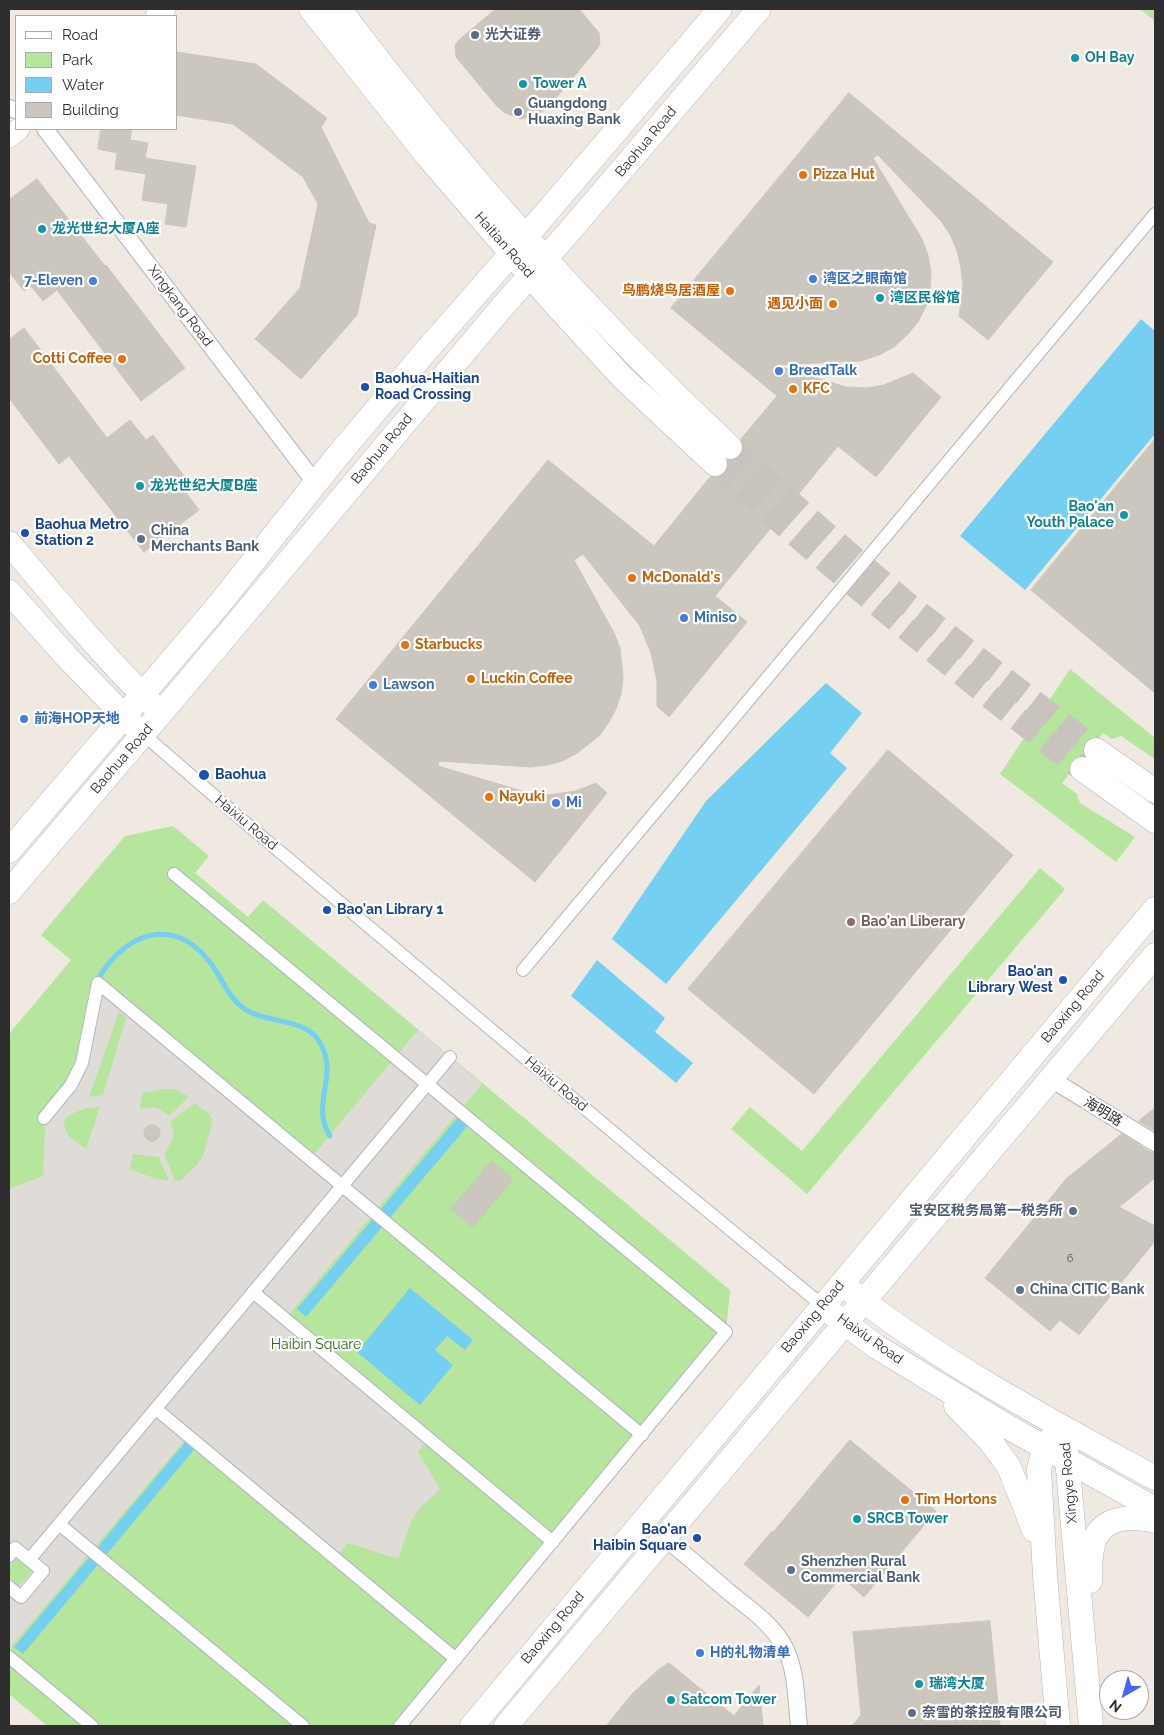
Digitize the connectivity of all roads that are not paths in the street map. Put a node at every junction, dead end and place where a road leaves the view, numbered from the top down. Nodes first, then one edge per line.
1 (311, 9) edge
2 (339, 9) edge
3 (720, 9) edge
4 (759, 9) edge
5 (46, 130) edge
6 (1155, 214) edge
7 (518, 245) junction
8 (538, 268) junction
9 (722, 456) tunnel mouth
10 (316, 484) junction
11 (9, 542) edge
12 (9, 592) edge
13 (142, 694) junction
14 (162, 713) junction
15 (124, 716) junction
16 (143, 734) junction
17 (1096, 750) tunnel mouth
18 (1082, 769) tunnel mouth
19 (1150, 786) edge
20 (1126, 801) junction
21 (1155, 821) edge
22 (25, 832) junction
23 (1155, 839) edge
24 (45, 849) junction
25 (9, 851) edge
26 (174, 874) dead end
27 (9, 892) edge
28 (1152, 909) edge
29 (1155, 955) edge
30 (523, 970) dead end
31 (450, 1057) dead end
32 (1051, 1079) junction
33 (427, 1084) junction
34 (44, 1118) dead end
35 (1155, 1143) edge
36 (343, 1186) junction
37 (841, 1284) junction
38 (253, 1292) junction
39 (864, 1302) junction
40 (823, 1306) junction
41 (846, 1324) junction
42 (922, 1374) junction
43 (156, 1409) junction
44 (1065, 1428) junction
45 (642, 1435) junction
46 (1045, 1447) junction
47 (1067, 1460) junction
48 (1155, 1478) edge
49 (1155, 1509) edge
50 (1155, 1521) edge
51 (59, 1524) junction
52 (665, 1538) junction
53 (553, 1542) junction
54 (1044, 1555) junction
55 (9, 1556) edge
56 (29, 1560) junction
57 (9, 1587) edge
58 (1083, 1635) junction
59 (9, 1657) edge
60 (456, 1659) junction
61 (92, 1726) edge
62 (303, 1726) edge
63 (400, 1726) edge
64 (472, 1726) edge
65 (506, 1726) edge
66 (799, 1726) edge
67 (1058, 1726) edge
68 (1091, 1726) edge

1 - 7 main road, Haitian Road
2 - 7 main road, Haitian Road
3 - 7 main road, Baohua Road
4 - 8 main road, Baohua Road
5 - 10 street, Xingkang Road
6 - 30 street
7 - 8 main road, Haitian Road
7 - 10 main road, Baohua Road
8 - 9 main road, Haitian Road
8 - 14 main road, Baohua Road
10 - 13 main road, Baohua Road
11 - 13 main road
12 - 15 main road, Haixiu Road
13 - 14 main road
13 - 15 main road, Baohua Road
14 - 16 main road, Baohua Road
15 - 16 main road, Haixiu Road
15 - 22 main road, Baohua Road
16 - 24 main road, Baohua Road
16 - 40 street, Haixiu Road
17 - 19 main road
18 - 20 main road
20 - 21 main road
20 - 23 main road
22 - 24 main road
22 - 25 main road, Baohua Road
24 - 27 main road, Baohua Road
26 - 33 street
28 - 37 main road, Baoxing Road
29 - 32 main road, Baoxing Road
31 - 33 street
32 - 35 street, 海明路
32 - 39 main road, Baoxing Road
33 - 36 street
33 - 45 street
34 - 36 street
36 - 38 street
36 - 45 street
37 - 39 main road, Haixiu Road
37 - 40 main road, Baoxing Road
38 - 43 street
38 - 53 street
39 - 41 main road, Baoxing Road
39 - 44 main road, Haixiu Road
40 - 41 main road, Haixiu Road
40 - 64 main road, Baoxing Road
41 - 42 main road, Haixiu Road
41 - 52 main road, Baoxing Road
42 - 46 main road, Haixiu Road
42 - 54 main road
43 - 51 street
43 - 60 street
44 - 46 main road, Xingye Road
44 - 47 main road, Xingye Road
44 - 48 main road, Haixiu Road
45 - 53 street
46 - 47 main road, Haixiu Road
46 - 54 main road, Xingye Road
47 - 49 main road, Haixiu Road
47 - 58 main road, Xingye Road
50 - 58 main road
51 - 56 street
51 - 62 street
52 - 65 main road, Baoxing Road
52 - 66 street
53 - 60 street
54 - 67 main road, Xingye Road
55 - 56 street
56 - 57 street
58 - 68 main road, Xingye Road
59 - 61 street
60 - 63 street

